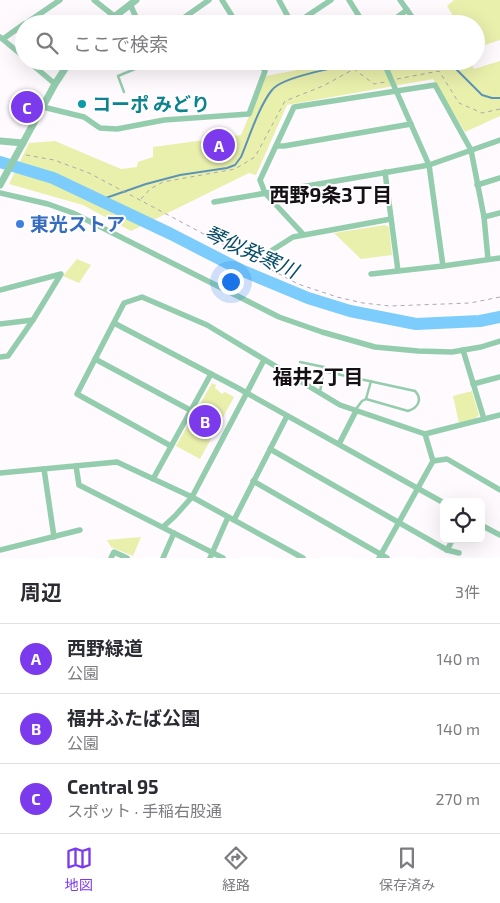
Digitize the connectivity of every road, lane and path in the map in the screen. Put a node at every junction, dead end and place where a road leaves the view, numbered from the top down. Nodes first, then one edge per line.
1 (60, 0) edge
2 (94, 0) edge
3 (209, 0) edge
4 (222, 0) edge
5 (279, 0) edge
6 (330, 0) edge
7 (349, 0) edge
8 (400, 0) edge
9 (133, 2) edge
10 (407, 10) junction
11 (38, 15) edge
12 (113, 15) edge
13 (115, 15) edge
14 (137, 15) edge
15 (188, 15) edge
16 (231, 15) edge
17 (288, 15) edge
18 (308, 15) edge
19 (358, 15) edge
20 (400, 15) edge
21 (411, 15) edge
22 (15, 29) edge
23 (1, 38) edge
24 (15, 50) edge
25 (39, 70) edge
26 (64, 70) edge
27 (132, 70) edge
28 (264, 70) edge
29 (352, 70) edge
30 (355, 70) edge
31 (386, 70) edge
32 (394, 80) dead end
33 (386, 81) dead end
34 (55, 84) junction
35 (124, 92) dead end
36 (396, 92) junction
37 (43, 107) junction
38 (500, 109) edge
39 (411, 124) junction
40 (500, 140) edge
41 (0, 142) edge
42 (23, 143) junction
43 (276, 146) junction
44 (470, 150) junction
45 (26, 155) dead end
46 (429, 165) junction
47 (385, 172) junction
48 (500, 178) edge
49 (0, 184) edge
50 (478, 184) junction
51 (0, 193) edge
52 (264, 193) junction
53 (140, 200) junction
54 (214, 202) dead end
55 (500, 213) edge
56 (484, 216) junction
57 (391, 219) junction
58 (303, 234) junction
59 (271, 251) dead end
60 (500, 258) edge
61 (488, 259) junction
62 (443, 266) junction
63 (398, 271) junction
64 (371, 274) dead end
65 (0, 290) edge
66 (500, 297) edge
67 (33, 320) junction
68 (114, 323) junction
69 (0, 324) edge
70 (500, 341) edge
71 (463, 350) junction
72 (0, 357) edge
73 (95, 359) junction
74 (264, 360) junction
75 (300, 362) dead end
76 (323, 372) junction
77 (211, 374) junction
78 (500, 377) edge
79 (372, 381) junction
80 (473, 384) junction
81 (247, 393) junction
82 (320, 393) junction
83 (366, 399) junction
84 (190, 410) junction
85 (356, 411) junction
86 (500, 415) edge
87 (287, 416) junction
88 (484, 419) junction
89 (425, 434) junction
90 (339, 444) junction
91 (171, 446) junction
92 (270, 449) junction
93 (433, 461) junction
94 (76, 466) junction
95 (44, 469) junction
96 (0, 473) edge
97 (153, 479) junction
98 (253, 481) junction
99 (418, 488) junction
100 (500, 490) edge
101 (192, 497) junction
102 (440, 501) edge
103 (231, 518) junction
104 (399, 522) junction
105 (163, 527) junction
106 (485, 527) edge
107 (80, 530) dead end
108 (174, 533) junction
109 (500, 535) edge
110 (54, 537) junction
111 (451, 543) edge
112 (0, 550) edge
113 (447, 550) junction
114 (458, 553) dead end
115 (211, 555) edge
116 (382, 557) edge
117 (111, 558) edge
118 (127, 558) edge
119 (163, 558) edge
120 (223, 558) edge
121 (303, 558) edge

1 - 11 street
2 - 12 street
3 - 15 street
4 - 16 street
5 - 17 street
6 - 18 street
7 - 19 street
8 - 10 street
9 - 13 street
9 - 14 street
10 - 20 street
10 - 21 street
22 - 23 street
23 - 24 street
25 - 34 street
26 - 34 street
27 - 35 lane
28 - 37 street
29 - 53 path
30 - 33 path
31 - 36 street
32 - 38 path
34 - 37 street
36 - 39 street
36 - 43 street
36 - 44 street
37 - 42 street
39 - 43 street
39 - 46 street
40 - 44 street
41 - 42 street
42 - 49 street
43 - 52 street
44 - 46 street
44 - 50 street
45 - 53 path
46 - 47 street
46 - 62 street
47 - 52 street
47 - 57 street
48 - 50 street
50 - 56 street
51 - 71 street
52 - 54 street
52 - 58 street
53 - 66 path
55 - 56 street
56 - 61 street
57 - 58 street
57 - 63 street
58 - 59 street
60 - 61 street
61 - 62 street
62 - 63 street
63 - 64 street
65 - 67 street
67 - 69 street
67 - 72 street
68 - 73 street
68 - 74 street
68 - 77 street
70 - 71 street
71 - 80 street
73 - 84 street
73 - 91 street
74 - 81 street
74 - 82 street
75 - 76 lane
76 - 79 lane
76 - 82 lane
77 - 81 street
77 - 84 street
78 - 80 street
79 - 83 lane
79 - 83 lane
80 - 88 street
81 - 87 street
81 - 101 street
82 - 85 street
83 - 85 lane
84 - 91 street
85 - 89 street
85 - 90 street
86 - 88 street
87 - 90 street
87 - 92 street
88 - 89 street
89 - 93 street
90 - 99 street
91 - 97 street
92 - 98 street
92 - 104 street
93 - 99 street
93 - 100 street
94 - 95 street
94 - 97 street
94 - 105 street
95 - 96 street
95 - 110 street
97 - 101 street
98 - 103 street
98 - 116 street
99 - 102 street
99 - 104 street
101 - 103 street
101 - 105 street
103 - 115 street
103 - 121 street
104 - 113 street
104 - 116 street
105 - 108 street
106 - 109 street
107 - 110 street
108 - 115 street
108 - 119 street
110 - 112 street
111 - 113 street
113 - 114 street
115 - 120 street
117 - 118 street

